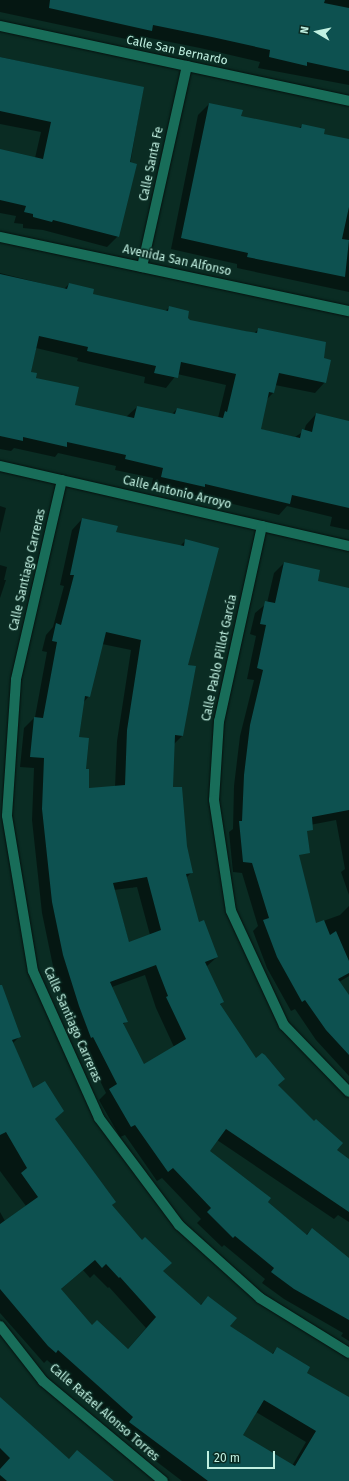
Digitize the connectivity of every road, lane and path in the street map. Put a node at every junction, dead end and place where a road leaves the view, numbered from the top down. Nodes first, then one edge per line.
1 (0, 26) edge
2 (187, 66) junction
3 (349, 101) edge
4 (0, 237) edge
5 (142, 267) junction
6 (349, 311) edge
7 (0, 466) edge
8 (62, 480) junction
9 (262, 526) junction
10 (349, 546) edge
11 (349, 1092) edge
12 (0, 1326) edge
13 (349, 1353) edge
14 (163, 1481) edge

1 - 2 street, Calle San Bernardo
2 - 3 street, Calle San Bernardo
2 - 5 street, Calle Santa Fe
4 - 5 street, Avenida San Alfonso
5 - 6 street, Avenida San Alfonso
7 - 8 street, Calle Antonio Arroyo
8 - 9 street, Calle Antonio Arroyo
8 - 13 street, Calle Santiago Carreras
9 - 10 street, Calle Antonio Arroyo
9 - 11 street, Calle Pablo Pillot García
12 - 14 street, Calle Rafael Alonso Torres

